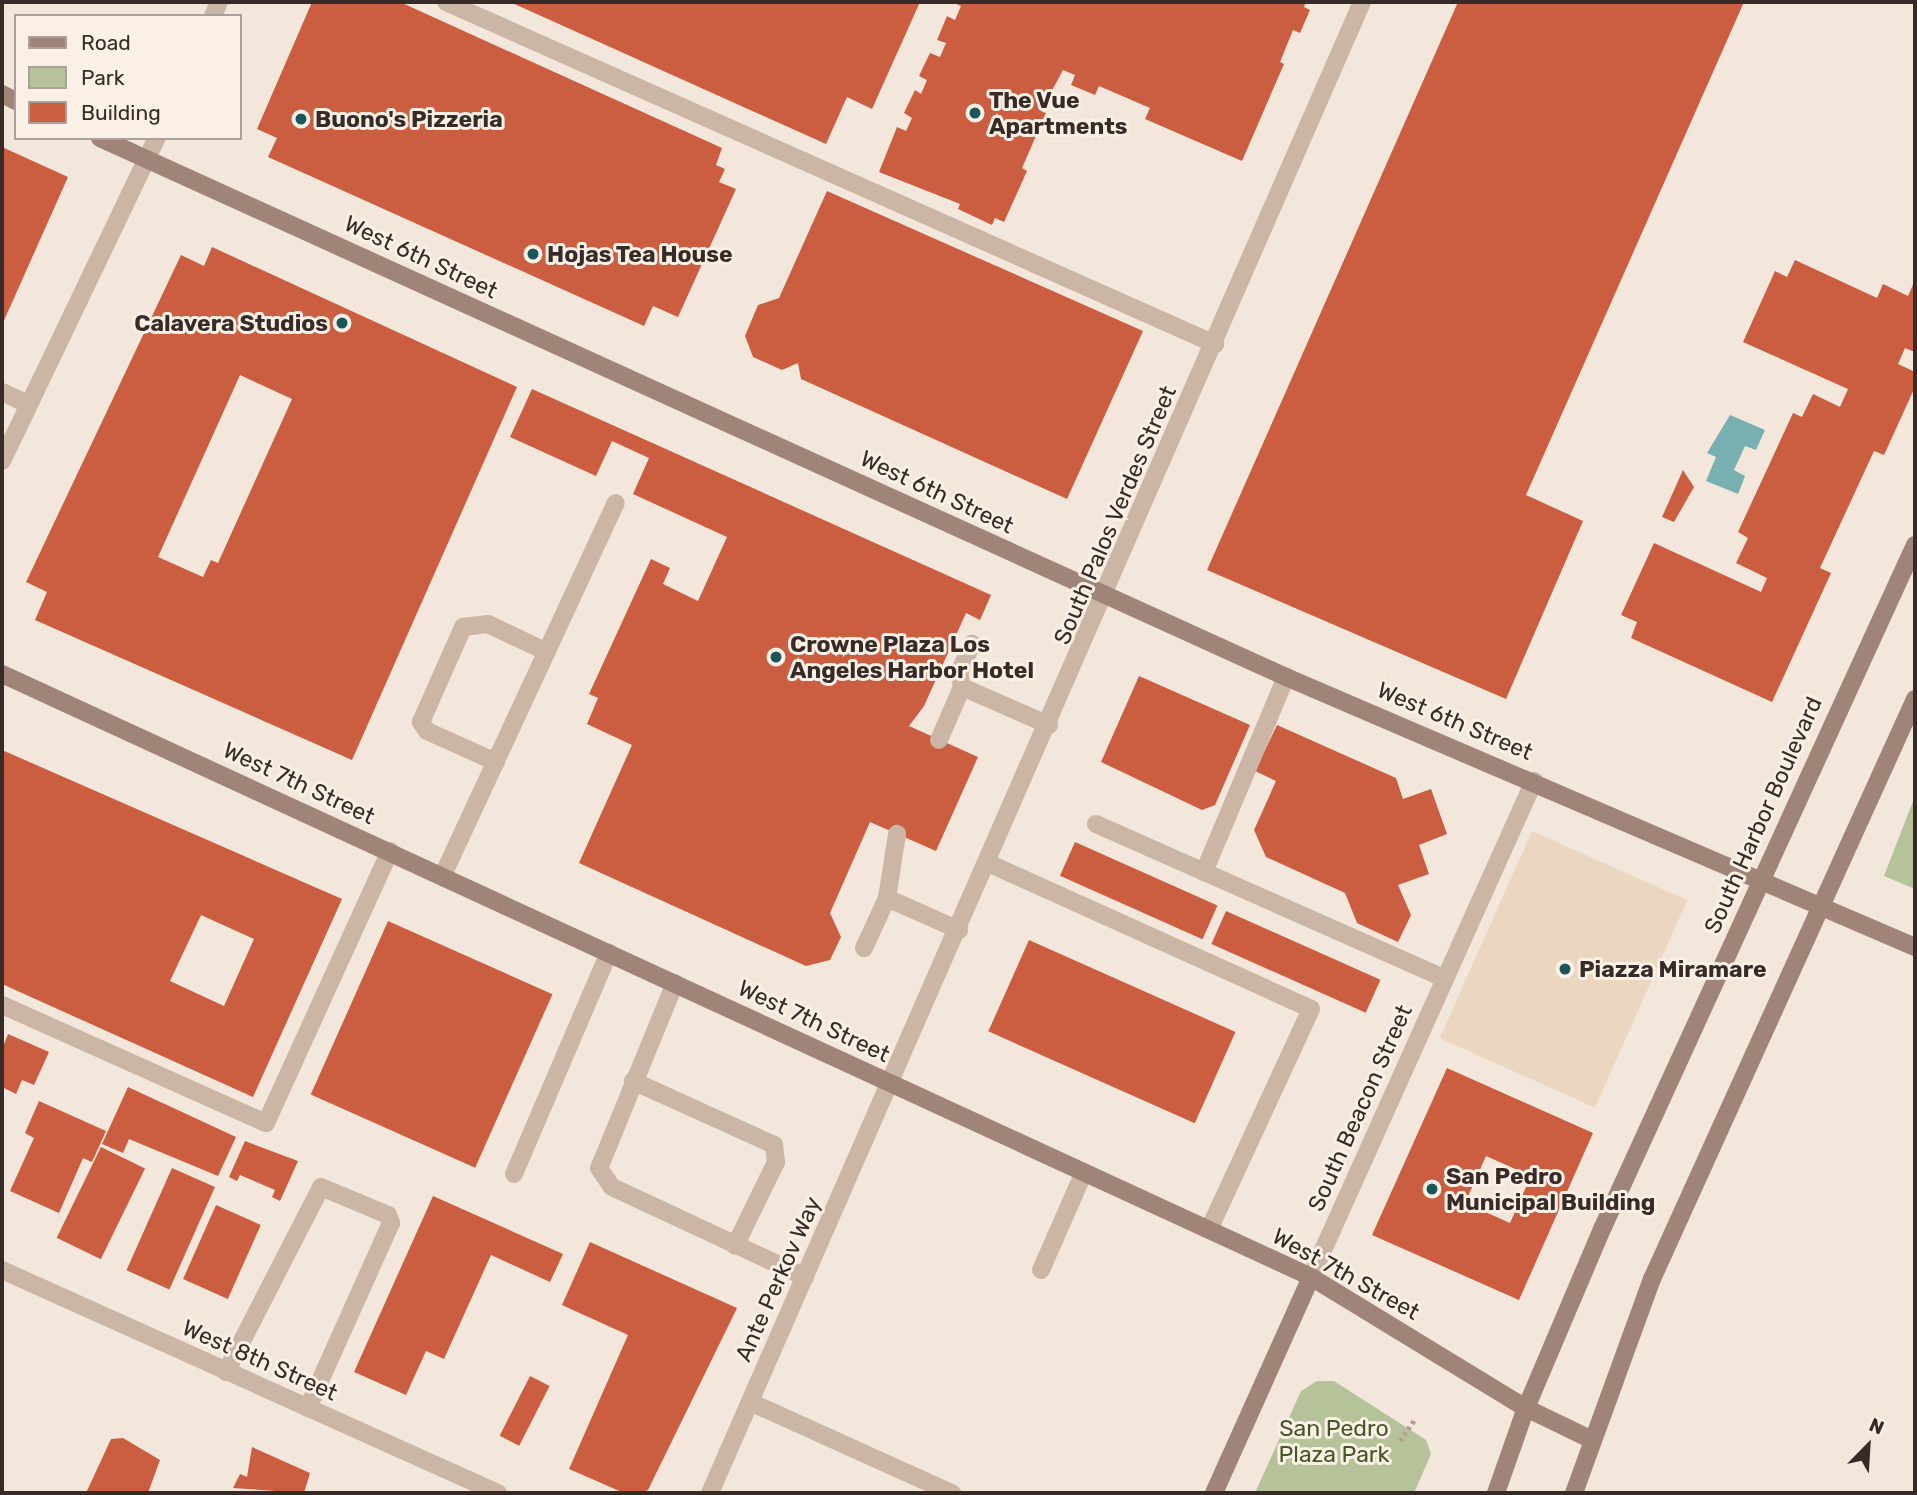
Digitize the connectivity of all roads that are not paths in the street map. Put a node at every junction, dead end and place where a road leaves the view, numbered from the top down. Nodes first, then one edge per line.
1 (446, 2) edge
2 (1362, 2) edge
3 (105, 140) edge
4 (156, 140) edge
5 (148, 159) junction
6 (1215, 344) junction
7 (2, 392) edge
8 (28, 404) junction
9 (2, 461) edge
10 (616, 503) dead end
11 (1915, 545) edge
12 (1106, 597) junction
13 (971, 644) dead end
14 (547, 652) junction
15 (2, 674) edge
16 (1286, 677) junction
17 (962, 687) junction
18 (1915, 699) edge
19 (1049, 726) junction
20 (939, 740) dead end
21 (496, 762) junction
22 (1534, 780) junction
23 (1096, 824) dead end
24 (897, 834) dead end
25 (390, 851) junction
26 (988, 863) junction
27 (1204, 872) junction
28 (443, 875) junction
29 (1759, 877) junction
30 (887, 898) junction
31 (1819, 904) junction
32 (959, 930) junction
33 (1915, 947) edge
34 (864, 948) dead end
35 (609, 952) junction
36 (1445, 979) junction
37 (675, 983) junction
38 (2, 1005) edge
39 (634, 1082) junction
40 (890, 1083) junction
41 (1084, 1172) junction
42 (514, 1174) dead end
43 (1209, 1230) junction
44 (735, 1246) junction
45 (2, 1270) edge
46 (1041, 1270) dead end
47 (805, 1277) junction
48 (1311, 1277) junction
49 (226, 1372) junction
50 (750, 1402) junction
51 (308, 1408) junction
52 (1525, 1408) junction
53 (1590, 1439) junction
54 (498, 1493) edge
55 (710, 1493) edge
56 (952, 1493) edge
57 (1214, 1493) edge
58 (1496, 1493) edge
59 (1574, 1493) edge

1 - 6 street
2 - 6 street, South Palos Verdes Street
3 - 5 main road, West 6th Street
4 - 5 street
5 - 8 street
5 - 12 main road, West 6th Street
6 - 12 street, South Palos Verdes Street
7 - 8 street
8 - 9 street
10 - 14 street
11 - 29 main road, South Harbor Boulevard
12 - 16 main road, West 6th Street
12 - 19 street, South Palos Verdes Street
13 - 17 street
14 - 21 street
14 - 21 street
15 - 25 main road, West 7th Street
16 - 22 main road, West 6th Street
16 - 27 street
17 - 19 street
17 - 20 street
18 - 31 main road
19 - 26 street, South Palos Verdes Street
21 - 28 street
22 - 29 main road, West 6th Street
22 - 36 street, South Beacon Street
23 - 27 street
24 - 30 street
25 - 28 main road, West 7th Street
25 - 38 street
26 - 32 street, South Palos Verdes Street
26 - 43 street
27 - 36 street
28 - 35 main road, West 7th Street
29 - 31 main road, West 6th Street
29 - 52 main road, South Harbor Boulevard
30 - 32 street
30 - 34 street
31 - 33 main road, West 6th Street
31 - 53 main road
32 - 40 street, South Palos Verdes Street
35 - 37 main road, West 7th Street
35 - 42 street
36 - 48 street, South Beacon Street
37 - 39 street
37 - 40 main road, West 7th Street
39 - 44 street
39 - 44 street
40 - 41 main road, West 7th Street
40 - 47 street, Ante Perkov Way
41 - 43 main road, West 7th Street
41 - 46 street
43 - 48 main road, West 7th Street
44 - 47 street
45 - 49 street, West 8th Street
47 - 50 street, Ante Perkov Way
48 - 52 main road, West 7th Street
48 - 57 main road, South Beacon Street
49 - 51 street, West 8th Street
49 - 51 street
50 - 55 street, Ante Perkov Way
50 - 56 street
51 - 54 street, West 8th Street
52 - 53 main road, West 7th Street
52 - 58 main road, South Harbor Boulevard
53 - 59 main road

